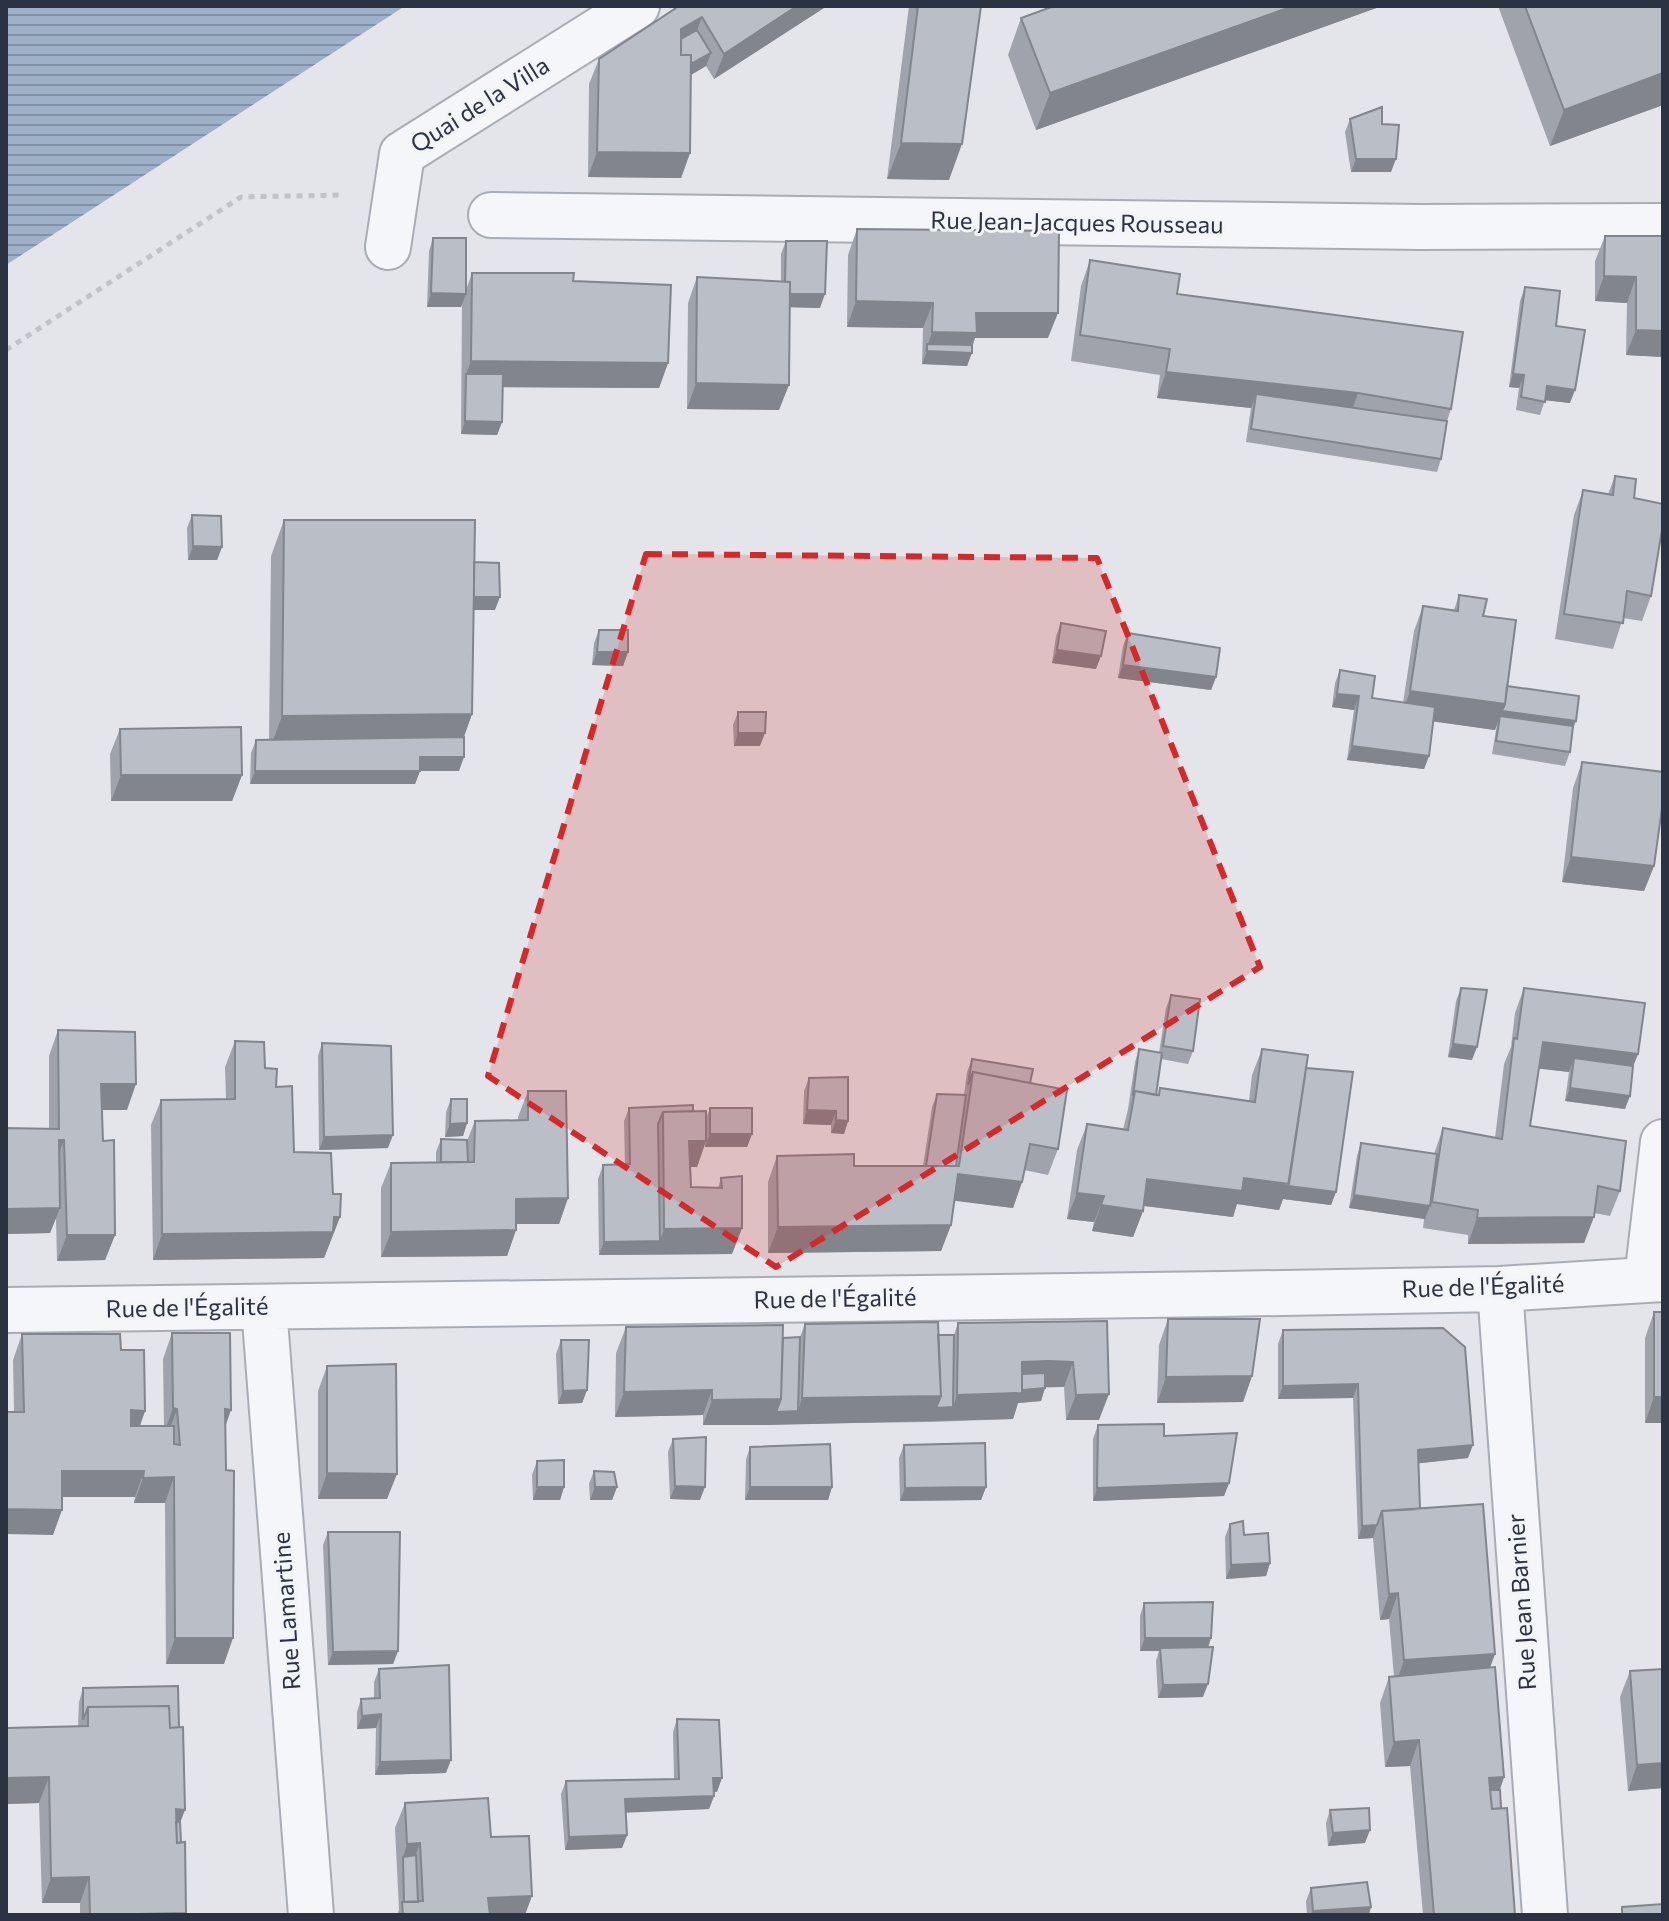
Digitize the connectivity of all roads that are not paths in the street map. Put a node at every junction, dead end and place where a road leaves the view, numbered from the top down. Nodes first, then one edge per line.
1 (637, 6) edge
2 (491, 215) dead end
3 (1663, 226) edge
4 (388, 247) dead end
5 (1663, 1142) edge
6 (1655, 1279) edge
7 (1500, 1289) junction
8 (264, 1307) junction
9 (6, 1310) edge
10 (311, 1915) edge
11 (1545, 1915) edge

1 - 4 street, Quai de la Villa
2 - 3 street, Rue Jean-Jacques Rousseau
5 - 6 street
6 - 7 street, Rue de l'Égalité
7 - 8 street, Rue de l'Égalité
7 - 11 street, Rue Jean Barnier
8 - 9 street, Rue de l'Égalité
8 - 10 street, Rue Lamartine

